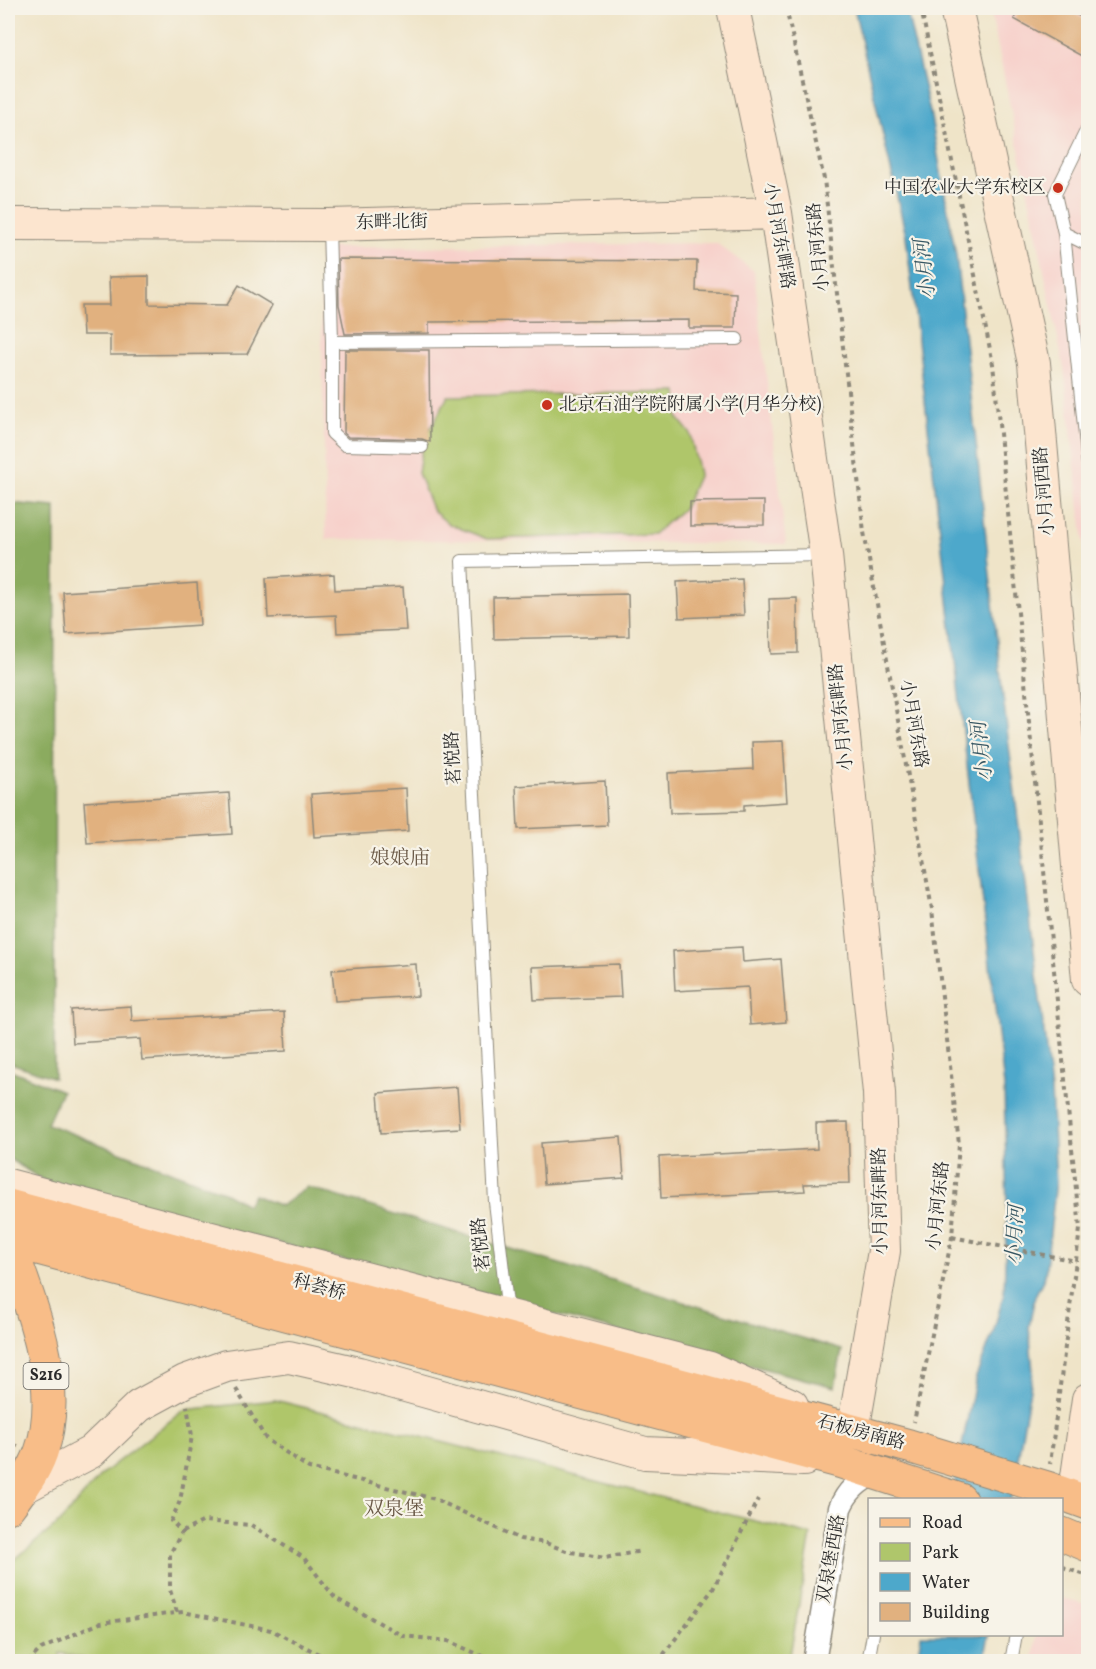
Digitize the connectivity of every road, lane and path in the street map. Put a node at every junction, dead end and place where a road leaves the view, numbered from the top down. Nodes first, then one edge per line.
1 (733, 8) edge
2 (786, 8) edge
3 (921, 8) edge
4 (956, 8) edge
5 (1089, 128) edge
6 (776, 213) junction
7 (8, 224) edge
8 (328, 225) junction
9 (1064, 233) junction
10 (1089, 245) edge
11 (737, 339) dead end
12 (332, 342) junction
13 (422, 447) dead end
14 (1089, 465) edge
15 (826, 555) junction
16 (1089, 980) edge
17 (8, 1185) edge
18 (8, 1206) edge
19 (952, 1237) junction
20 (8, 1240) edge
21 (1076, 1261) junction
22 (508, 1316) junction
23 (631, 1370) joint
24 (234, 1386) dead end
25 (1089, 1399) edge
26 (186, 1400) dead end
27 (625, 1406) joint
28 (850, 1430) junction
29 (917, 1449) junction
30 (839, 1461) junction
31 (1039, 1478) junction
32 (899, 1483) junction
33 (14, 1498) edge
34 (758, 1498) dead end
35 (953, 1498) edge
36 (1081, 1501) edge
37 (182, 1532) junction
38 (1063, 1534) edge
39 (1089, 1545) edge
40 (641, 1551) dead end
41 (1063, 1567) edge
42 (1089, 1576) edge
43 (177, 1612) junction
44 (873, 1636) edge
45 (1016, 1636) edge
46 (28, 1662) edge
47 (335, 1662) edge
48 (488, 1662) edge
49 (658, 1662) edge
50 (814, 1662) edge
51 (868, 1662) edge
52 (1011, 1662) edge

1 - 6 street, 小月河东畔路
2 - 19 path, 小月河东路
3 - 21 path
4 - 16 street, 小月河西路
5 - 9 lane
6 - 8 street, 东畔北街
6 - 15 street, 小月河东畔路
7 - 8 street, 东畔北街
8 - 12 lane
9 - 10 lane
9 - 14 lane
11 - 12 lane
12 - 13 lane
15 - 22 lane, 茗悦路
15 - 28 street, 小月河东畔路
17 - 22 street
18 - 23 main road, 科荟桥
19 - 21 path
19 - 29 path, 小月河东路
20 - 27 main road, 科荟桥
20 - 33 main road, S216
21 - 31 path
22 - 28 street
23 - 28 main road, 石板房南路
24 - 40 path
25 - 36 street
26 - 37 path
27 - 30 main road, 石板房南路
28 - 29 main road, 石板房南路
29 - 31 main road, 石板房南路
30 - 32 main road, 石板房南路
30 - 33 street
31 - 36 main road, 石板房南路
32 - 35 main road, 石板房南路
32 - 50 street, 双泉堡西路
34 - 49 path
37 - 43 path
37 - 48 path
38 - 39 main road
41 - 42 path
43 - 46 path
43 - 47 path
44 - 51 lane
45 - 52 lane

